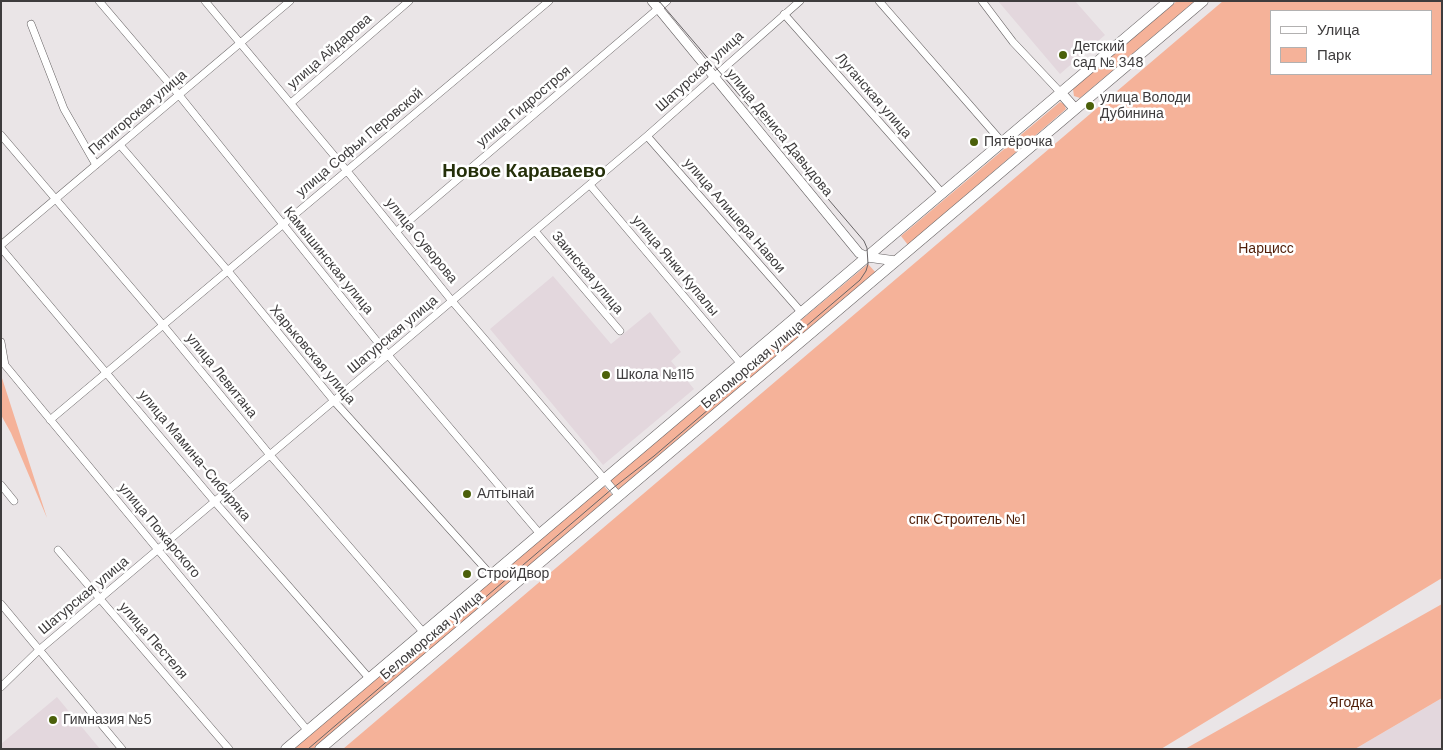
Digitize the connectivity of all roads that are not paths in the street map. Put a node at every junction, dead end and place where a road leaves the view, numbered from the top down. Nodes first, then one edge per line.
1 (99, 1) edge
2 (206, 1) edge
3 (290, 1) edge
4 (409, 1) edge
5 (548, 1) edge
6 (667, 1) edge
7 (800, 1) edge
8 (879, 1) edge
9 (982, 1) edge
10 (1169, 1) edge
11 (1203, 1) edge
12 (655, 5) edge
13 (784, 14) junction
14 (30, 24) dead end
15 (241, 43) junction
16 (715, 76) junction
17 (1060, 92) junction
18 (179, 95) junction
19 (291, 103) junction
20 (1075, 110) junction
21 (1, 135) edge
22 (647, 136) junction
23 (1002, 142) junction
24 (120, 145) junction
25 (96, 165) junction
26 (347, 171) junction
27 (590, 185) junction
28 (943, 194) junction
29 (56, 199) junction
30 (283, 224) junction
31 (397, 231) junction
32 (535, 231) junction
33 (1, 246) edge
34 (868, 257) junction
35 (896, 261) junction
36 (228, 271) junction
37 (452, 301) junction
38 (802, 313) junction
39 (163, 325) junction
40 (620, 331) dead end
41 (1, 342) edge
42 (388, 355) junction
43 (741, 364) junction
44 (107, 372) junction
45 (334, 401) junction
46 (50, 420) junction
47 (270, 455) junction
48 (605, 479) junction
49 (1, 485) edge
50 (619, 496) junction
51 (14, 501) dead end
52 (215, 502) junction
53 (540, 534) junction
54 (159, 549) junction
55 (58, 550) dead end
56 (492, 575) junction
57 (100, 599) junction
58 (1, 604) edge
59 (424, 632) junction
60 (39, 650) junction
61 (370, 678) junction
62 (1, 687) edge
63 (308, 731) junction
64 (122, 749) edge
65 (229, 749) edge
66 (286, 749) edge
67 (320, 749) edge

1 - 18 street, Камышинская улица
2 - 15 street, улица Суворова
3 - 15 street, Пятигорская улица
4 - 19 street, улица Айдарова
5 - 26 street, улица Софьи Перовской
6 - 12 street, улица Гидростроя
7 - 13 street, Шатурская улица
8 - 23 street
9 - 17 street
10 - 17 main road, Беломорская улица
11 - 20 main road, Беломорская улица
12 - 16 street, улица Дениса Давыдова
12 - 31 street, улица Гидростроя
13 - 16 street, Шатурская улица
13 - 28 street, Луганская улица
14 - 25 street
15 - 18 street, Пятигорская улица
15 - 19 street, улица Суворова
16 - 22 street, Шатурская улица
16 - 34 street, улица Дениса Давыдова
17 - 20 main road
17 - 23 main road, Беломорская улица
18 - 24 street, Пятигорская улица
18 - 30 street, Камышинская улица
19 - 26 street, улица Суворова
20 - 35 main road, Беломорская улица
21 - 29 street, улица Левитана
22 - 27 street, Шатурская улица
22 - 38 street, улица Алишера Навои
23 - 28 main road, Беломорская улица
24 - 25 street, Пятигорская улица
24 - 36 street, Харьковская улица
25 - 29 street, Пятигорская улица
26 - 30 street, улица Софьи Перовской
26 - 31 street, улица Суворова
27 - 32 street, Шатурская улица
27 - 43 street, улица Янки Купалы
28 - 34 main road, Беломорская улица
29 - 33 street, Пятигорская улица
29 - 39 street, улица Левитана
30 - 36 street, улица Софьи Перовской
30 - 42 street, Камышинская улица
31 - 37 street, улица Суворова
32 - 37 street, Шатурская улица
32 - 40 street, Заинская улица
33 - 44 street, улица Мамина-Сибиряка
34 - 35 street
34 - 38 main road, Беломорская улица
35 - 50 main road, Беломорская улица
36 - 39 street, улица Софьи Перовской
36 - 45 street, Харьковская улица
37 - 42 street, Шатурская улица
37 - 48 street, улица Суворова
38 - 43 main road, Беломорская улица
39 - 44 street, улица Софьи Перовской
39 - 47 street, улица Левитана
41 - 46 street, улица Пожарского
42 - 45 street, Шатурская улица
42 - 53 street, Камышинская улица
43 - 48 main road, Беломорская улица
44 - 46 street, улица Софьи Перовской
44 - 52 street, улица Мамина-Сибиряка
45 - 47 street, Шатурская улица
45 - 56 street, Харьковская улица
46 - 54 street, улица Пожарского
47 - 52 street, Шатурская улица
47 - 59 street, улица Левитана
48 - 50 street, улица Суворова
48 - 53 main road, Беломорская улица
49 - 51 street
50 - 67 main road, Беломорская улица
52 - 54 street, Шатурская улица
52 - 61 street, улица Мамина-Сибиряка
53 - 56 main road, Беломорская улица
54 - 57 street, Шатурская улица
54 - 63 street, улица Пожарского
55 - 57 street, улица Пестеля
56 - 59 main road, Беломорская улица
57 - 60 street, Шатурская улица
57 - 65 street, улица Пестеля
58 - 60 street
59 - 61 main road, Беломорская улица
60 - 62 street, Шатурская улица
60 - 64 street
61 - 63 main road, Беломорская улица
63 - 66 main road, Беломорская улица

